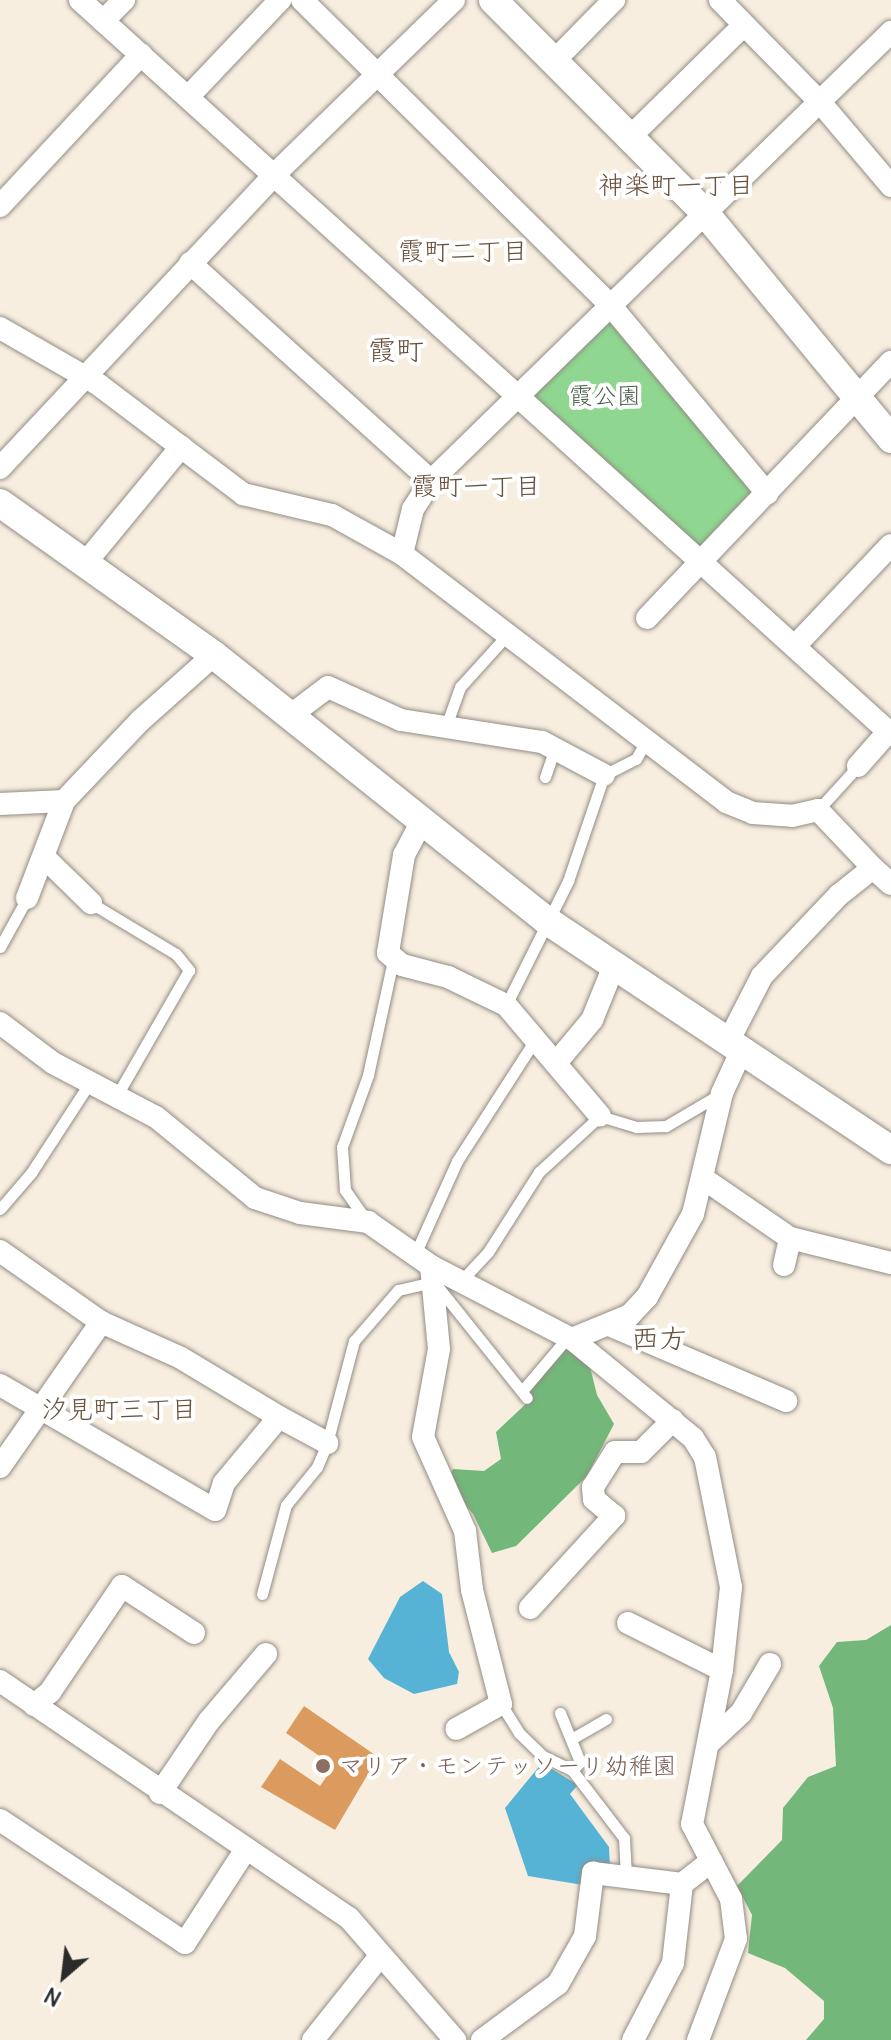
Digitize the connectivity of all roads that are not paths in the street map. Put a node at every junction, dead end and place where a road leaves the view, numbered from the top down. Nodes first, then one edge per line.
1 (80, 0) edge
2 (124, 0) edge
3 (280, 0) edge
4 (302, 0) edge
5 (454, 0) edge
6 (493, 0) edge
7 (614, 0) edge
8 (720, 0) edge
9 (103, 21) junction
10 (744, 25) junction
11 (891, 32) edge
12 (141, 55) junction
13 (554, 61) junction
14 (378, 75) junction
15 (188, 97) junction
16 (820, 102) junction
17 (629, 138) junction
18 (274, 175) junction
19 (891, 186) edge
20 (1, 203) edge
21 (705, 213) junction
22 (190, 263) junction
23 (611, 306) junction
24 (0, 328) edge
25 (891, 362) edge
26 (85, 376) junction
27 (516, 398) junction
28 (856, 398) junction
29 (891, 439) edge
30 (181, 447) junction
31 (0, 468) edge
32 (431, 481) junction
33 (767, 493) junction
34 (0, 503) edge
35 (891, 545) edge
36 (402, 554) junction
37 (87, 561) junction
38 (702, 563) junction
39 (647, 618) dead end
40 (509, 633) junction
41 (795, 646) junction
42 (214, 655) junction
43 (291, 715) junction
44 (444, 730) junction
45 (890, 733) edge
46 (647, 739) junction
47 (555, 748) junction
48 (858, 766) joint
49 (604, 775) junction
50 (545, 777) dead end
51 (64, 801) junction
52 (0, 804) edge
53 (818, 810) junction
54 (422, 821) junction
55 (44, 857) junction
56 (873, 868) junction
57 (891, 884) edge
58 (27, 898) joint
59 (91, 903) joint
60 (546, 920) junction
61 (0, 947) edge
62 (393, 960) junction
63 (613, 968) junction
64 (506, 1005) junction
65 (0, 1023) edge
66 (533, 1043) junction
67 (734, 1049) junction
68 (556, 1063) junction
69 (90, 1082) junction
70 (722, 1093) junction
71 (117, 1095) junction
72 (600, 1116) junction
73 (891, 1150) edge
74 (704, 1179) junction
75 (0, 1209) edge
76 (368, 1222) junction
77 (790, 1238) junction
78 (0, 1251) edge
79 (891, 1263) edge
80 (784, 1265) dead end
81 (426, 1270) junction
82 (460, 1281) junction
83 (101, 1322) junction
84 (609, 1325) junction
85 (570, 1338) junction
86 (0, 1385) edge
87 (786, 1401) dead end
88 (39, 1412) junction
89 (279, 1417) junction
90 (673, 1420) junction
91 (327, 1443) junction
92 (0, 1467) edge
93 (262, 1594) dead end
94 (530, 1608) dead end
95 (628, 1623) dead end
96 (194, 1633) dead end
97 (266, 1654) dead end
98 (770, 1664) dead end
99 (722, 1670) junction
100 (0, 1681) edge
101 (501, 1704) junction
102 (34, 1705) junction
103 (560, 1713) dead end
104 (606, 1719) dead end
105 (456, 1729) dead end
106 (573, 1738) junction
107 (709, 1743) junction
108 (572, 1770) junction
109 (160, 1793) junction
110 (0, 1820) edge
111 (246, 1849) junction
112 (711, 1861) junction
113 (626, 1877) junction
114 (682, 1884) junction
115 (380, 1956) junction
116 (314, 2039) edge
117 (455, 2040) edge
118 (482, 2040) edge
119 (633, 2040) edge
120 (698, 2040) edge

1 - 9 street
2 - 9 street
3 - 15 street
4 - 14 street
5 - 14 street
6 - 13 street
7 - 13 street
8 - 10 street
9 - 12 street
10 - 16 street
10 - 17 street
11 - 16 street
12 - 15 street
12 - 20 street
13 - 17 street
14 - 18 street
14 - 23 street
15 - 18 street
16 - 19 street
16 - 21 street
17 - 21 street
18 - 22 street
18 - 27 street
21 - 23 street
21 - 28 street
22 - 26 street
22 - 32 street
23 - 27 street
23 - 33 street
24 - 26 street
25 - 28 street
26 - 30 street
26 - 31 street
27 - 32 street
27 - 38 street
28 - 29 street
28 - 33 street
30 - 36 street
30 - 37 street
32 - 36 street
33 - 38 street
34 - 37 street
35 - 41 street
36 - 40 street
37 - 42 street
38 - 39 street
38 - 41 street
40 - 44 lane
40 - 46 street
41 - 45 street
42 - 43 street
42 - 51 street
43 - 44 street
43 - 54 street
44 - 47 street
45 - 48 street
46 - 49 lane
46 - 53 street
47 - 49 street
47 - 50 lane
48 - 53 lane
49 - 60 lane
51 - 52 street
51 - 55 street
53 - 56 street
54 - 60 street
54 - 62 street
55 - 58 street
55 - 59 street
56 - 57 street
56 - 67 street
58 - 61 lane
59 - 71 lane
60 - 63 street
60 - 64 lane
62 - 64 street
62 - 76 lane
63 - 67 street
63 - 68 street
64 - 66 street
65 - 69 street
66 - 68 street
66 - 81 lane
67 - 70 street
67 - 73 street
68 - 72 street
69 - 71 street
69 - 75 lane
70 - 72 lane
70 - 74 street
71 - 76 street
72 - 82 lane
74 - 77 street
74 - 84 street
76 - 81 street
77 - 79 street
77 - 80 street
78 - 83 street
81 - 82 street
81 - 85 lane
81 - 91 lane
81 - 101 street
82 - 85 street
83 - 88 street
83 - 89 street
84 - 85 street
84 - 87 street
85 - 90 street
86 - 88 street
88 - 89 street
88 - 92 street
89 - 91 street
90 - 94 street
90 - 99 street
91 - 93 lane
95 - 99 street
96 - 102 street
97 - 109 street
98 - 107 street
99 - 107 street
100 - 102 street
101 - 105 street
101 - 108 lane
102 - 109 street
103 - 106 lane
104 - 106 lane
106 - 108 lane
107 - 112 street
108 - 113 lane
109 - 111 street
110 - 111 street
111 - 115 street
112 - 114 street
112 - 120 street
113 - 114 street
113 - 118 street
114 - 119 street
115 - 116 street
115 - 117 street

